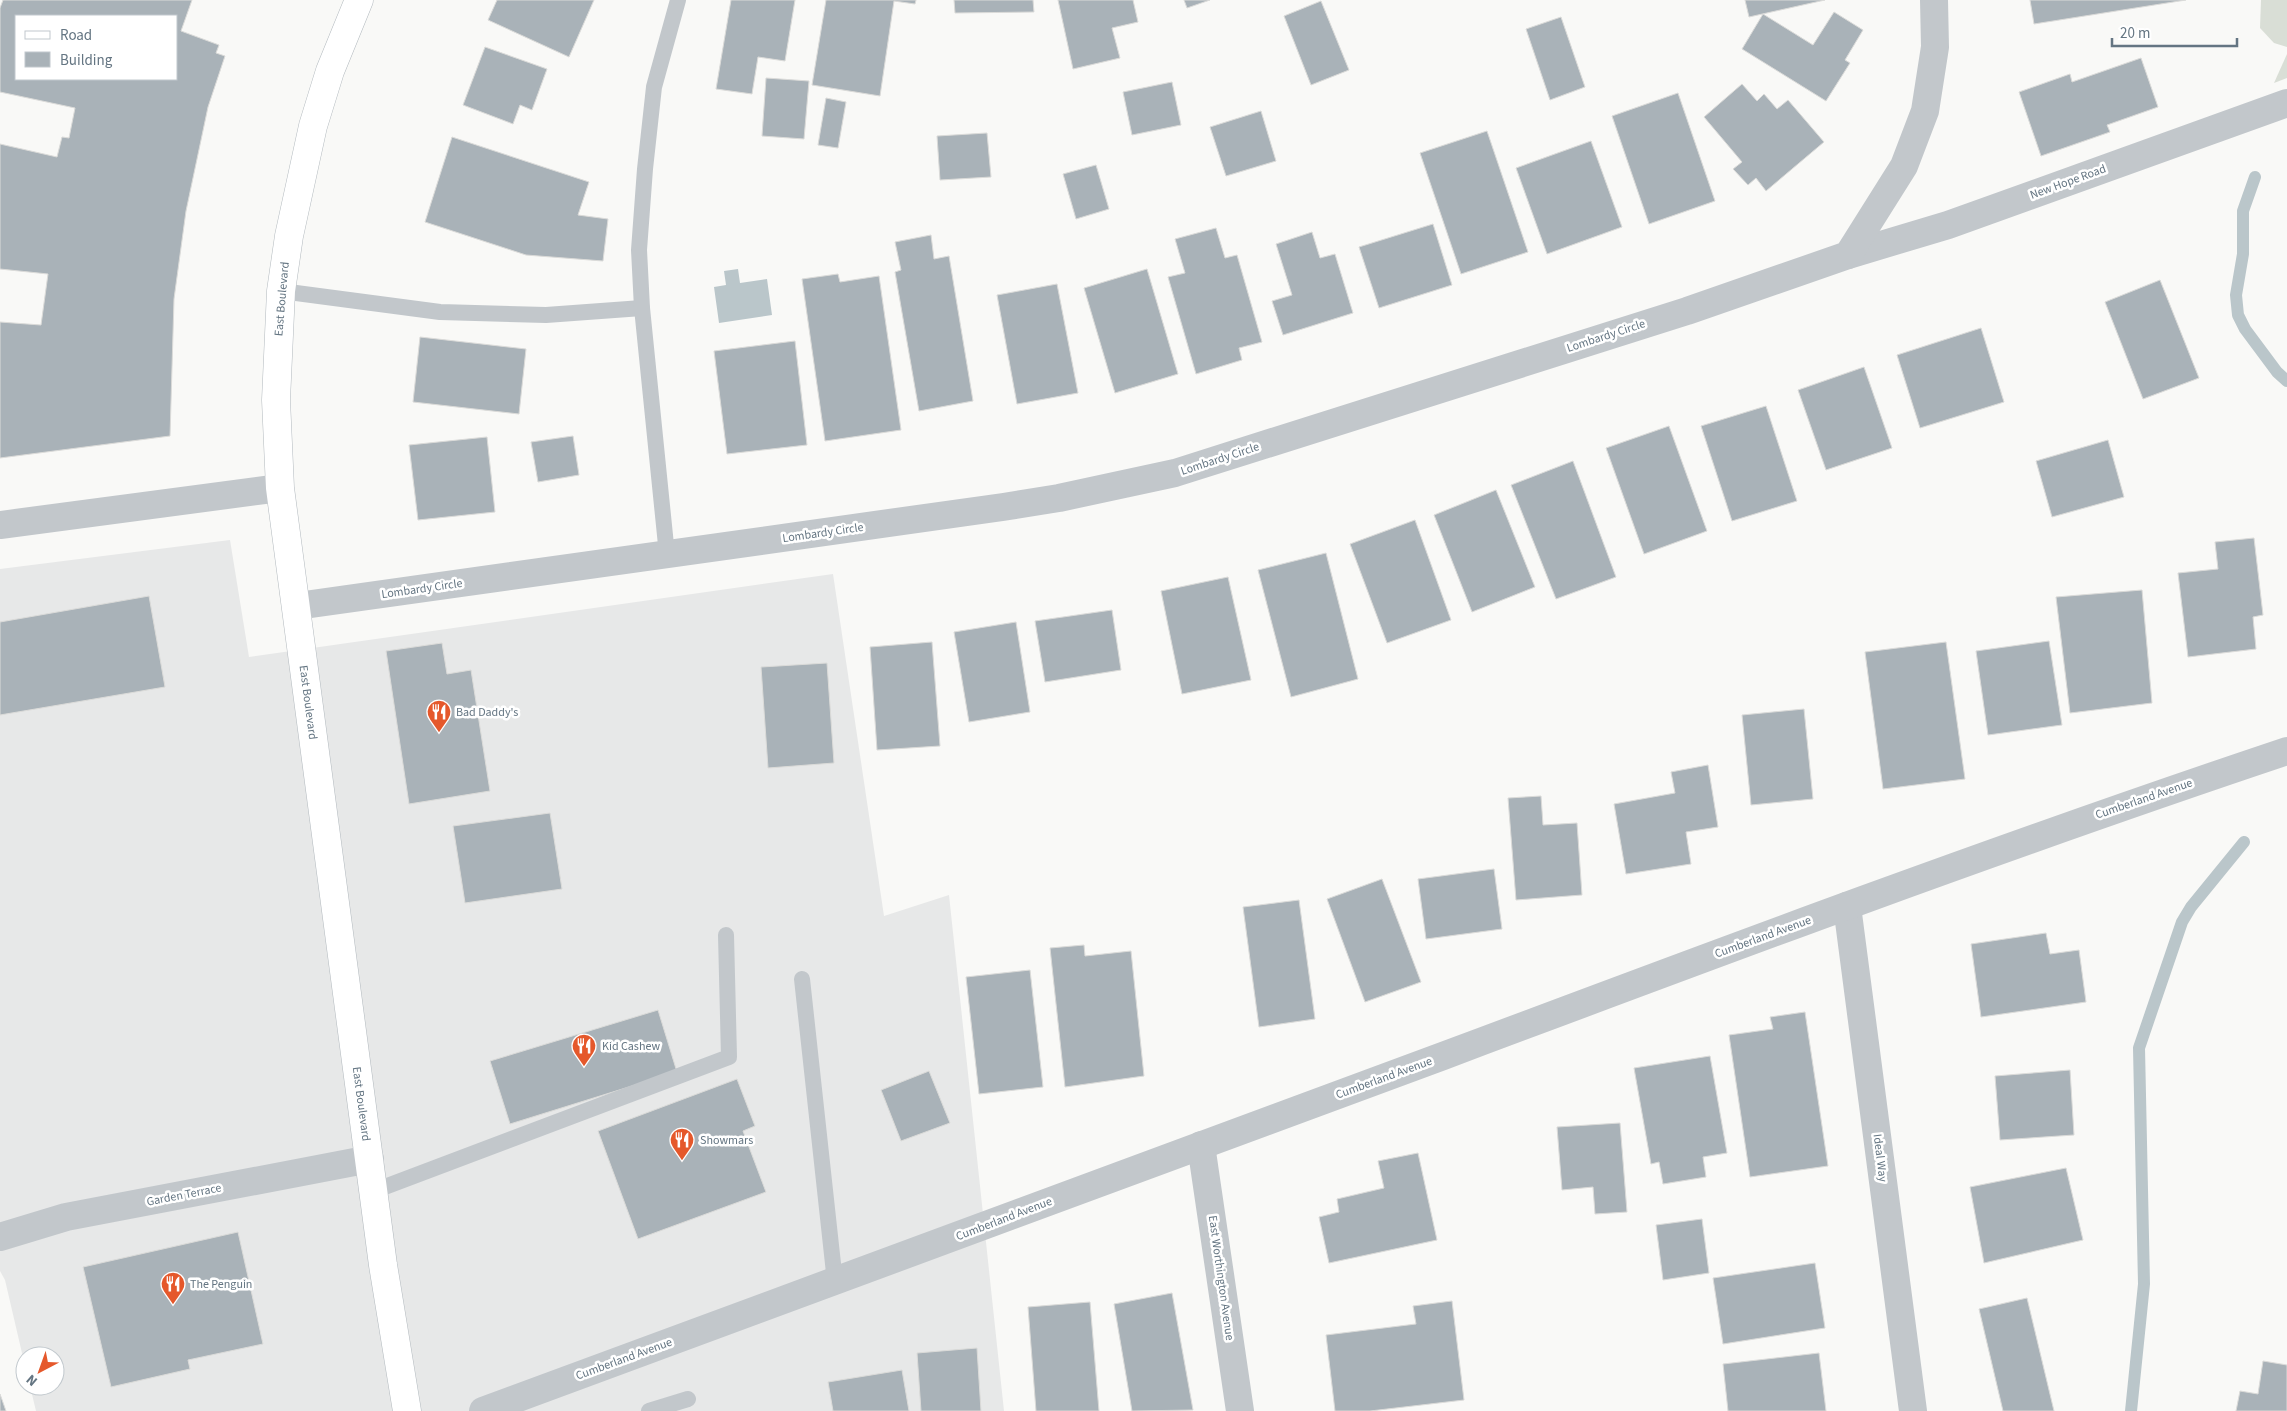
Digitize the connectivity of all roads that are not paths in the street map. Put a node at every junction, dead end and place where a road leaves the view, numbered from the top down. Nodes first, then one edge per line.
1 (358, 0) edge
2 (678, 0) edge
3 (1934, 0) edge
4 (2287, 103) edge
5 (1848, 256) junction
6 (281, 291) junction
7 (642, 308) junction
8 (280, 488) junction
9 (0, 525) edge
10 (667, 554) junction
11 (297, 606) junction
12 (2287, 751) edge
13 (1846, 906) junction
14 (726, 936) dead end
15 (802, 979) dead end
16 (1202, 1145) junction
17 (370, 1159) junction
18 (374, 1191) junction
19 (0, 1237) edge
20 (835, 1282) junction
21 (688, 1399) dead end
22 (406, 1411) edge
23 (483, 1411) edge
24 (649, 1411) edge
25 (1240, 1411) edge
26 (1913, 1411) edge

1 - 6 street, East Boulevard
2 - 7 lane
3 - 5 street
4 - 5 street, New Hope Road
5 - 10 street, Lombardy Circle
6 - 7 lane
6 - 8 street, East Boulevard
7 - 10 lane
8 - 9 street
8 - 11 street, East Boulevard
10 - 11 street, Lombardy Circle
11 - 17 street, East Boulevard
12 - 13 street, Cumberland Avenue
13 - 16 street, Cumberland Avenue
13 - 26 street, Ideal Way
14 - 18 lane
15 - 20 lane
16 - 20 street, Cumberland Avenue
16 - 25 street, East Worthington Avenue
17 - 18 street, East Boulevard
17 - 19 street, Garden Terrace
18 - 22 street, East Boulevard
20 - 23 street, Cumberland Avenue
21 - 24 lane

